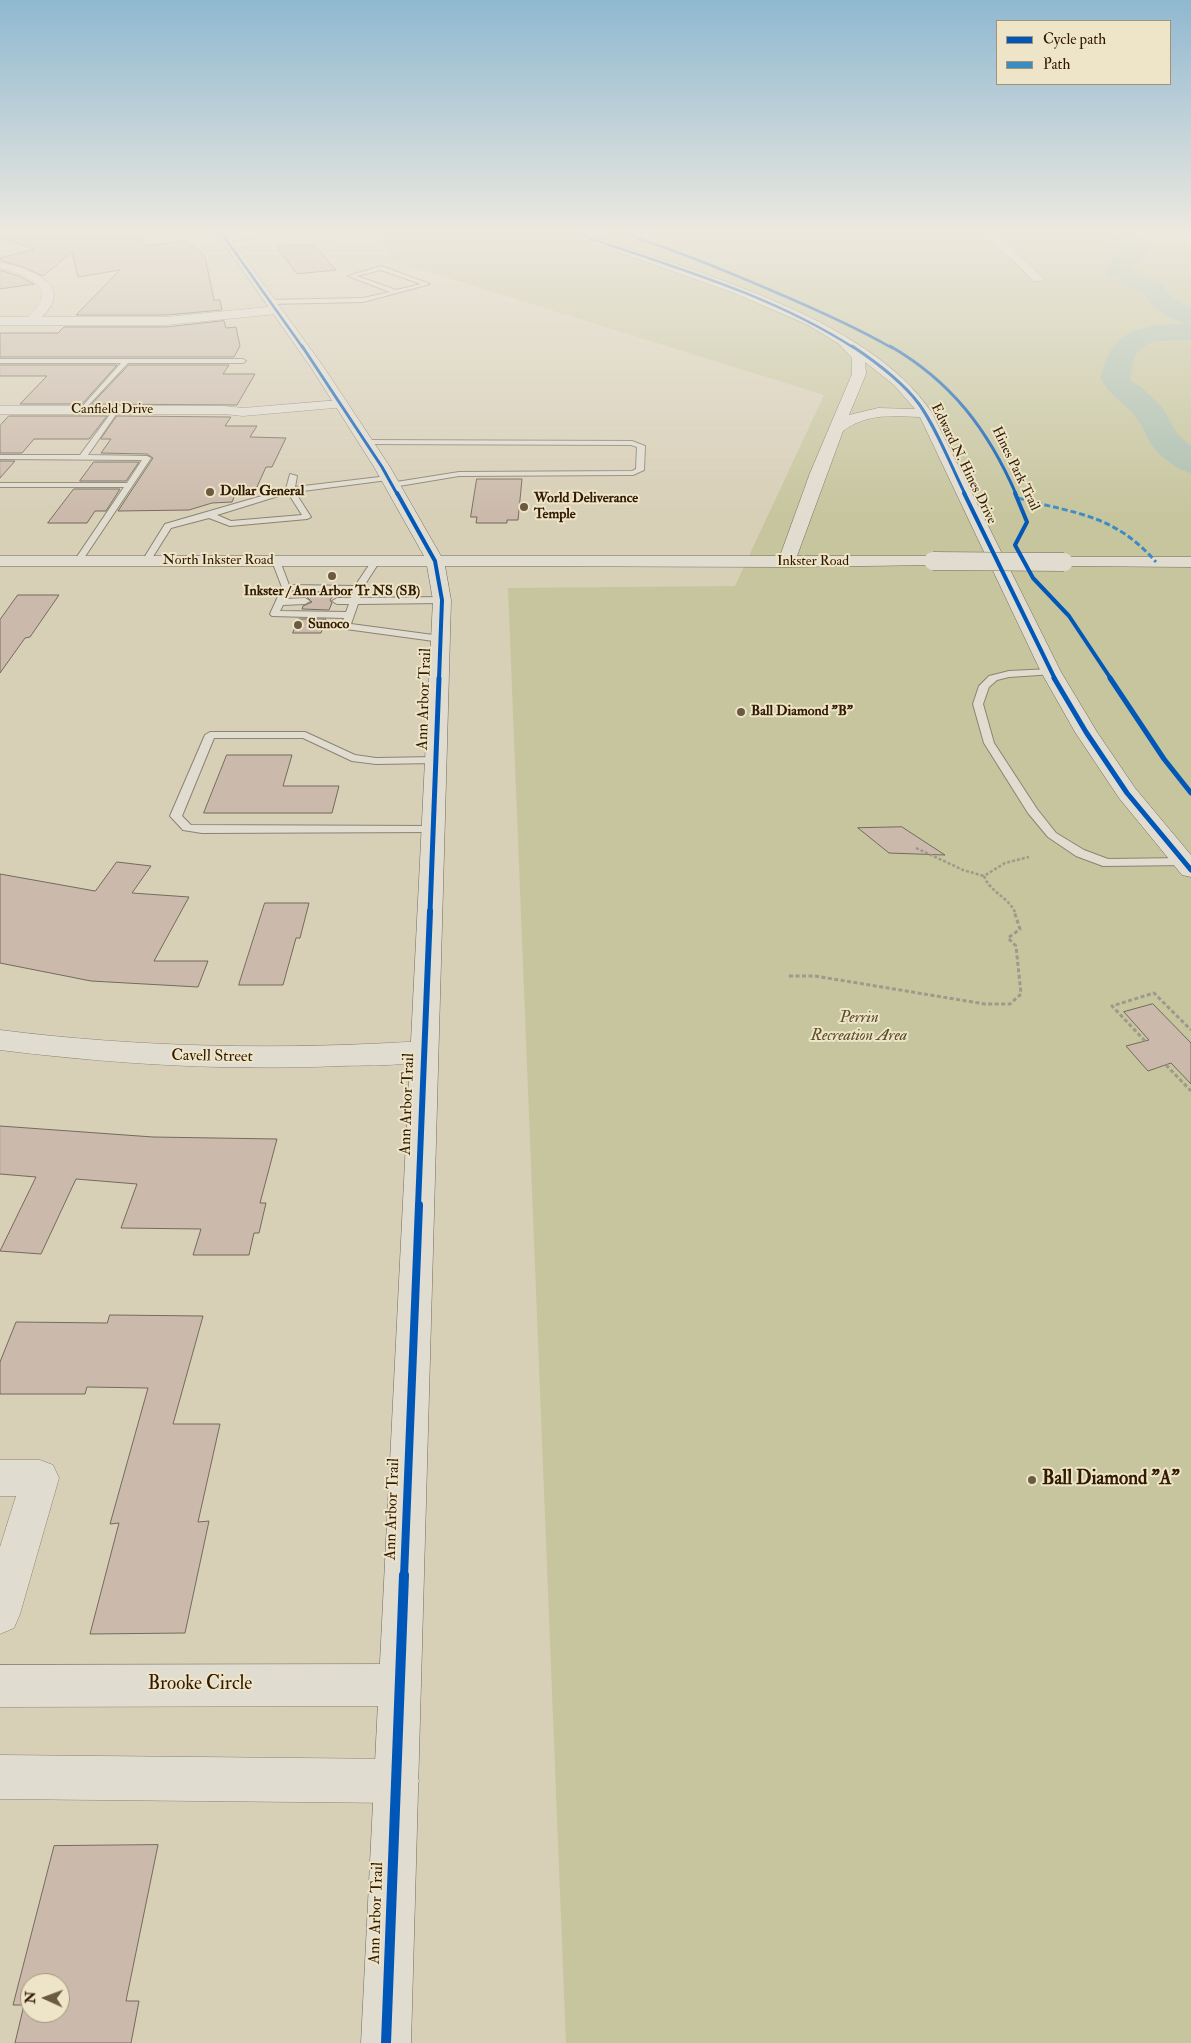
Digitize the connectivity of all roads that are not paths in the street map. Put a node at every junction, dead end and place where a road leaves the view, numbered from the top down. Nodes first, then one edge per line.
1 (288, 326) edge
2 (819, 326) edge
3 (841, 338) junction
4 (0, 361) edge
5 (126, 361) junction
6 (243, 361) dead end
7 (338, 400) junction
8 (846, 407) junction
9 (922, 409) junction
10 (0, 410) edge
11 (82, 410) junction
12 (116, 410) junction
13 (837, 428) junction
14 (366, 442) junction
15 (0, 458) edge
16 (82, 458) junction
17 (293, 476) dead end
18 (390, 481) junction
19 (0, 485) edge
20 (129, 485) junction
21 (290, 490) junction
22 (210, 515) junction
23 (0, 561) edge
24 (78, 561) junction
25 (146, 561) junction
26 (276, 561) junction
27 (376, 561) junction
28 (436, 562) junction
29 (786, 562) junction
30 (1191, 562) edge
31 (286, 588) junction
32 (358, 589) junction
33 (442, 600) junction
34 (337, 601) dead end
35 (355, 601) junction
36 (280, 602) junction
37 (305, 602) dead end
38 (350, 615) junction
39 (441, 639) junction
40 (1050, 672) junction
41 (436, 760) junction
42 (433, 829) junction
43 (1187, 866) edge
44 (0, 1040) edge
45 (424, 1051) junction
46 (0, 1478) edge
47 (0, 1614) edge
48 (400, 1685) junction
49 (0, 1686) edge
50 (0, 1777) edge
51 (397, 1781) junction
52 (386, 2043) edge

1 - 7 street, Ann Arbor Trail
2 - 3 street, Edward N. Hines Drive
3 - 8 street
3 - 9 street, Edward N. Hines Drive
4 - 5 lane
5 - 6 lane
5 - 11 lane
7 - 12 street, Canfield Drive
7 - 14 street, Ann Arbor Trail
8 - 9 street
8 - 13 street
9 - 13 street
9 - 40 street, Edward N. Hines Drive
10 - 11 street, Canfield Drive
11 - 12 street, Canfield Drive
12 - 16 lane
13 - 29 street
14 - 18 street, Ann Arbor Trail
14 - 18 lane
15 - 16 lane
16 - 20 lane
17 - 21 lane
18 - 21 lane
18 - 28 street, Ann Arbor Trail
19 - 20 lane
20 - 24 lane
21 - 22 lane
21 - 22 lane
22 - 25 lane
23 - 24 street, North Inkster Road
24 - 25 street, North Inkster Road
25 - 26 street, North Inkster Road
26 - 27 street, North Inkster Road
26 - 31 lane
27 - 28 street, North Inkster Road
27 - 32 lane
28 - 29 street, Inkster Road
28 - 33 street, Ann Arbor Trail
29 - 30 street, Inkster Road, bridge
31 - 32 lane
31 - 36 lane
32 - 35 lane
33 - 35 lane
33 - 39 street, Ann Arbor Trail
34 - 35 lane
35 - 38 lane
36 - 37 lane
36 - 38 lane
38 - 39 lane
39 - 41 street, Ann Arbor Trail
40 - 43 street, Edward N. Hines Drive
40 - 43 lane
41 - 42 street, Ann Arbor Trail
41 - 42 lane
42 - 45 street, Ann Arbor Trail
44 - 45 street, Cavell Street
45 - 48 street, Ann Arbor Trail
46 - 47 street
48 - 49 street, Brooke Circle
48 - 51 street, Ann Arbor Trail
50 - 51 street
51 - 52 street, Ann Arbor Trail

